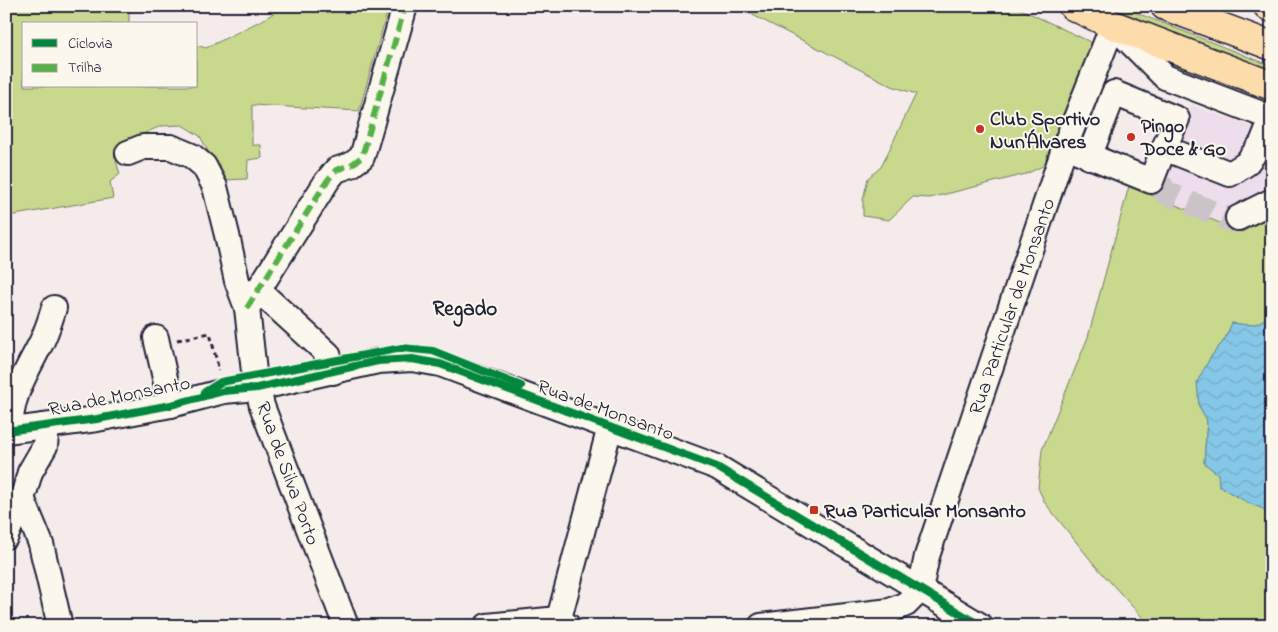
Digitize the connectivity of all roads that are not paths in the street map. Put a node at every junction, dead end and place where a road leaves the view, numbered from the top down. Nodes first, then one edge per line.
1 (405, 6) edge
2 (1072, 6) edge
3 (1165, 6) edge
4 (1268, 6) edge
5 (1272, 8) edge
6 (1113, 25) junction
7 (1272, 46) edge
8 (1272, 86) edge
9 (1272, 118) edge
10 (1267, 145) edge
11 (1065, 146) junction
12 (1164, 148) junction
13 (128, 153) dead end
14 (1089, 157) junction
15 (1272, 201) edge
16 (1238, 218) tunnel mouth
17 (252, 299) junction
18 (54, 308) dead end
19 (157, 341) road end
20 (333, 372) junction
21 (257, 388) junction
22 (171, 405) junction
23 (43, 426) junction
24 (610, 427) junction
25 (9, 430) edge
26 (22, 498) junction
27 (6, 536) edge
28 (920, 590) junction
29 (561, 624) edge
30 (60, 626) edge
31 (346, 626) edge
32 (486, 626) edge
33 (760, 626) edge
34 (981, 626) edge

1 - 17 street
2 - 6 highway
3 - 7 highway
4 - 5 highway
6 - 8 highway
6 - 9 street
6 - 11 street, Rua Particular de Monsanto
9 - 10 street
10 - 12 street
11 - 14 street
11 - 28 street, Rua Particular de Monsanto
12 - 14 street
12 - 14 street
13 - 17 street, Rua de Silva Porto
15 - 16 street
17 - 20 street
17 - 21 street, Rua de Silva Porto
18 - 25 street
19 - 22 street
20 - 21 street, Rua de Monsanto
20 - 24 street, Rua de Monsanto
21 - 22 street, Rua de Monsanto
21 - 31 street, Rua de Silva Porto
22 - 23 street, Rua de Monsanto
23 - 25 street, Rua de Monsanto
23 - 26 street
24 - 28 street, Rua de Monsanto
24 - 29 street
26 - 27 street
26 - 30 street
28 - 33 street
28 - 34 street, Rua de Monsanto
29 - 32 street

